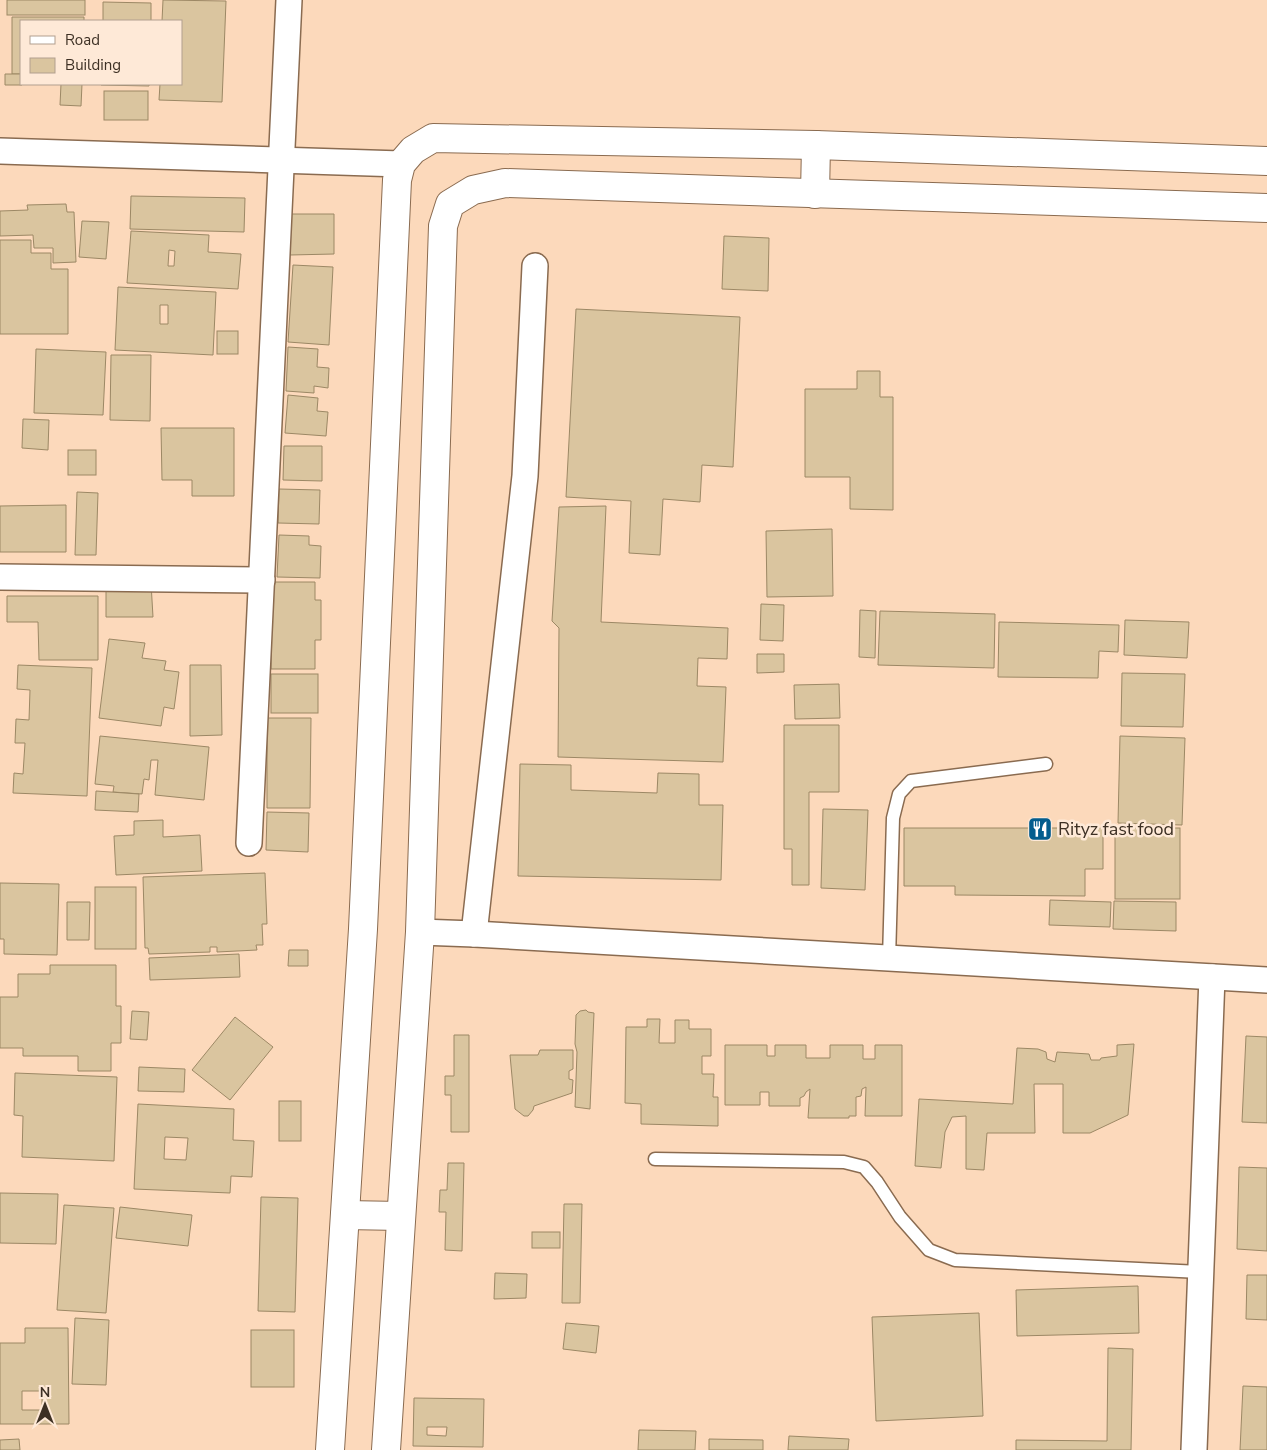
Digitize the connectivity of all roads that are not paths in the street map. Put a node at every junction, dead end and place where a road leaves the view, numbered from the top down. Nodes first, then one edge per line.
1 (288, 0) edge
2 (816, 145) junction
3 (0, 151) edge
4 (282, 159) junction
5 (1267, 161) edge
6 (401, 164) junction
7 (815, 194) junction
8 (1267, 208) edge
9 (535, 266) dead end
10 (0, 577) edge
11 (262, 580) junction
12 (1046, 764) dead end
13 (249, 844) dead end
14 (420, 932) junction
15 (474, 934) junction
16 (889, 959) junction
17 (1212, 978) junction
18 (1267, 980) edge
19 (655, 1158) dead end
20 (344, 1215) junction
21 (401, 1216) junction
22 (1200, 1272) junction
23 (330, 1450) edge
24 (386, 1450) edge
25 (1194, 1450) edge

1 - 4 street
2 - 5 street
2 - 6 street
2 - 7 street
3 - 4 street
4 - 6 street
4 - 11 street
6 - 20 street
7 - 8 street
7 - 14 street
9 - 15 street
10 - 11 street
11 - 13 street
12 - 16 lane
14 - 15 street
14 - 21 street
15 - 16 street
16 - 17 street
17 - 18 street
17 - 22 street
19 - 22 lane
20 - 21 street
20 - 23 street
21 - 24 street
22 - 25 street

